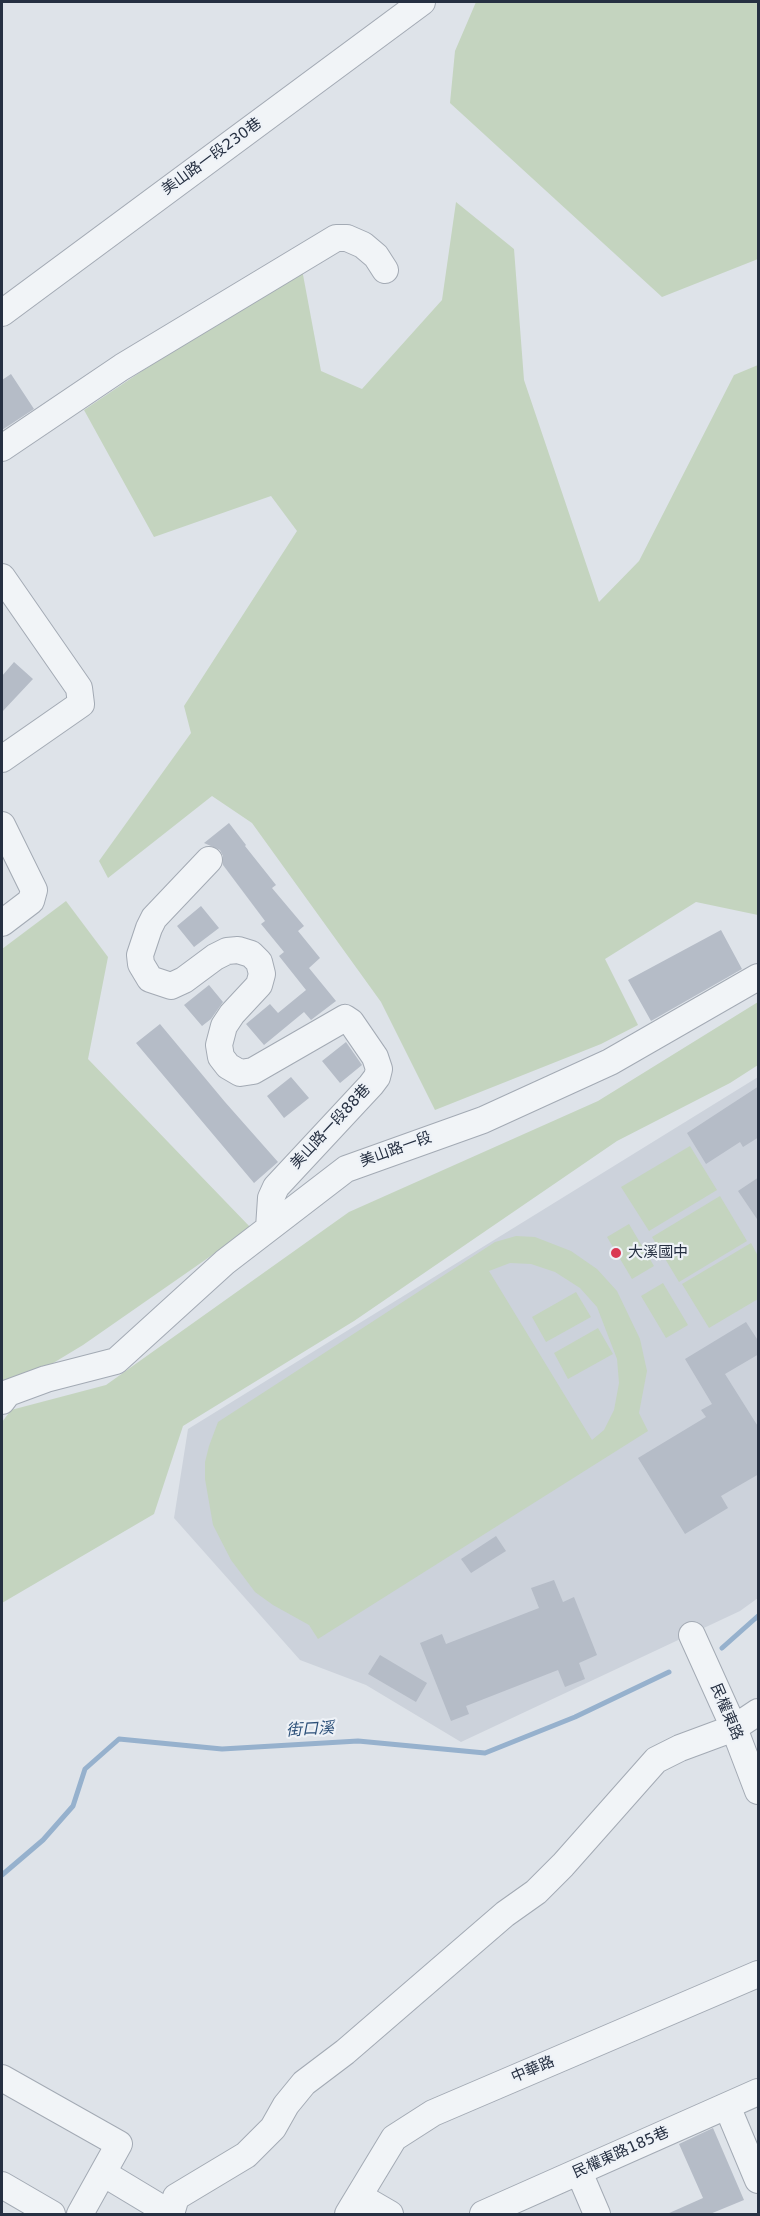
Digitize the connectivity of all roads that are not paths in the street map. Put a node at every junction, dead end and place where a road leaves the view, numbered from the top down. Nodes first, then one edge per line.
1 (422, 2) edge
2 (385, 270) dead end
3 (2, 313) edge
4 (2, 448) edge
5 (2, 577) edge
6 (2, 759) edge
7 (2, 825) edge
8 (209, 860) dead end
9 (2, 923) edge
10 (759, 977) edge
11 (269, 1228) junction
12 (2, 1401) edge
13 (692, 1635) dead end
14 (759, 1712) edge
15 (734, 1728) junction
16 (759, 1791) edge
17 (759, 1974) edge
18 (2, 2078) edge
19 (759, 2092) edge
20 (727, 2106) junction
21 (579, 2172) junction
22 (103, 2173) junction
23 (759, 2180) edge
24 (2, 2185) edge
25 (353, 2205) edge
26 (52, 2214) edge
27 (80, 2214) edge
28 (171, 2214) edge
29 (390, 2214) edge
30 (483, 2214) edge
31 (597, 2214) edge

1 - 3 street, 美山路一段230巷
2 - 4 street
5 - 6 street
7 - 9 street
8 - 11 street, 美山路一段88巷
10 - 11 street, 美山路一段
11 - 12 street, 美山路一段
13 - 15 street, 民權東路
14 - 15 street
15 - 16 street, 民權東路
15 - 28 street
17 - 25 street, 中華路
18 - 22 street
19 - 20 street, 民權東路185巷
20 - 21 street, 民權東路185巷
20 - 23 street
21 - 30 street, 民權東路185巷
21 - 31 street
22 - 27 street
22 - 28 street
24 - 26 street
25 - 29 street

